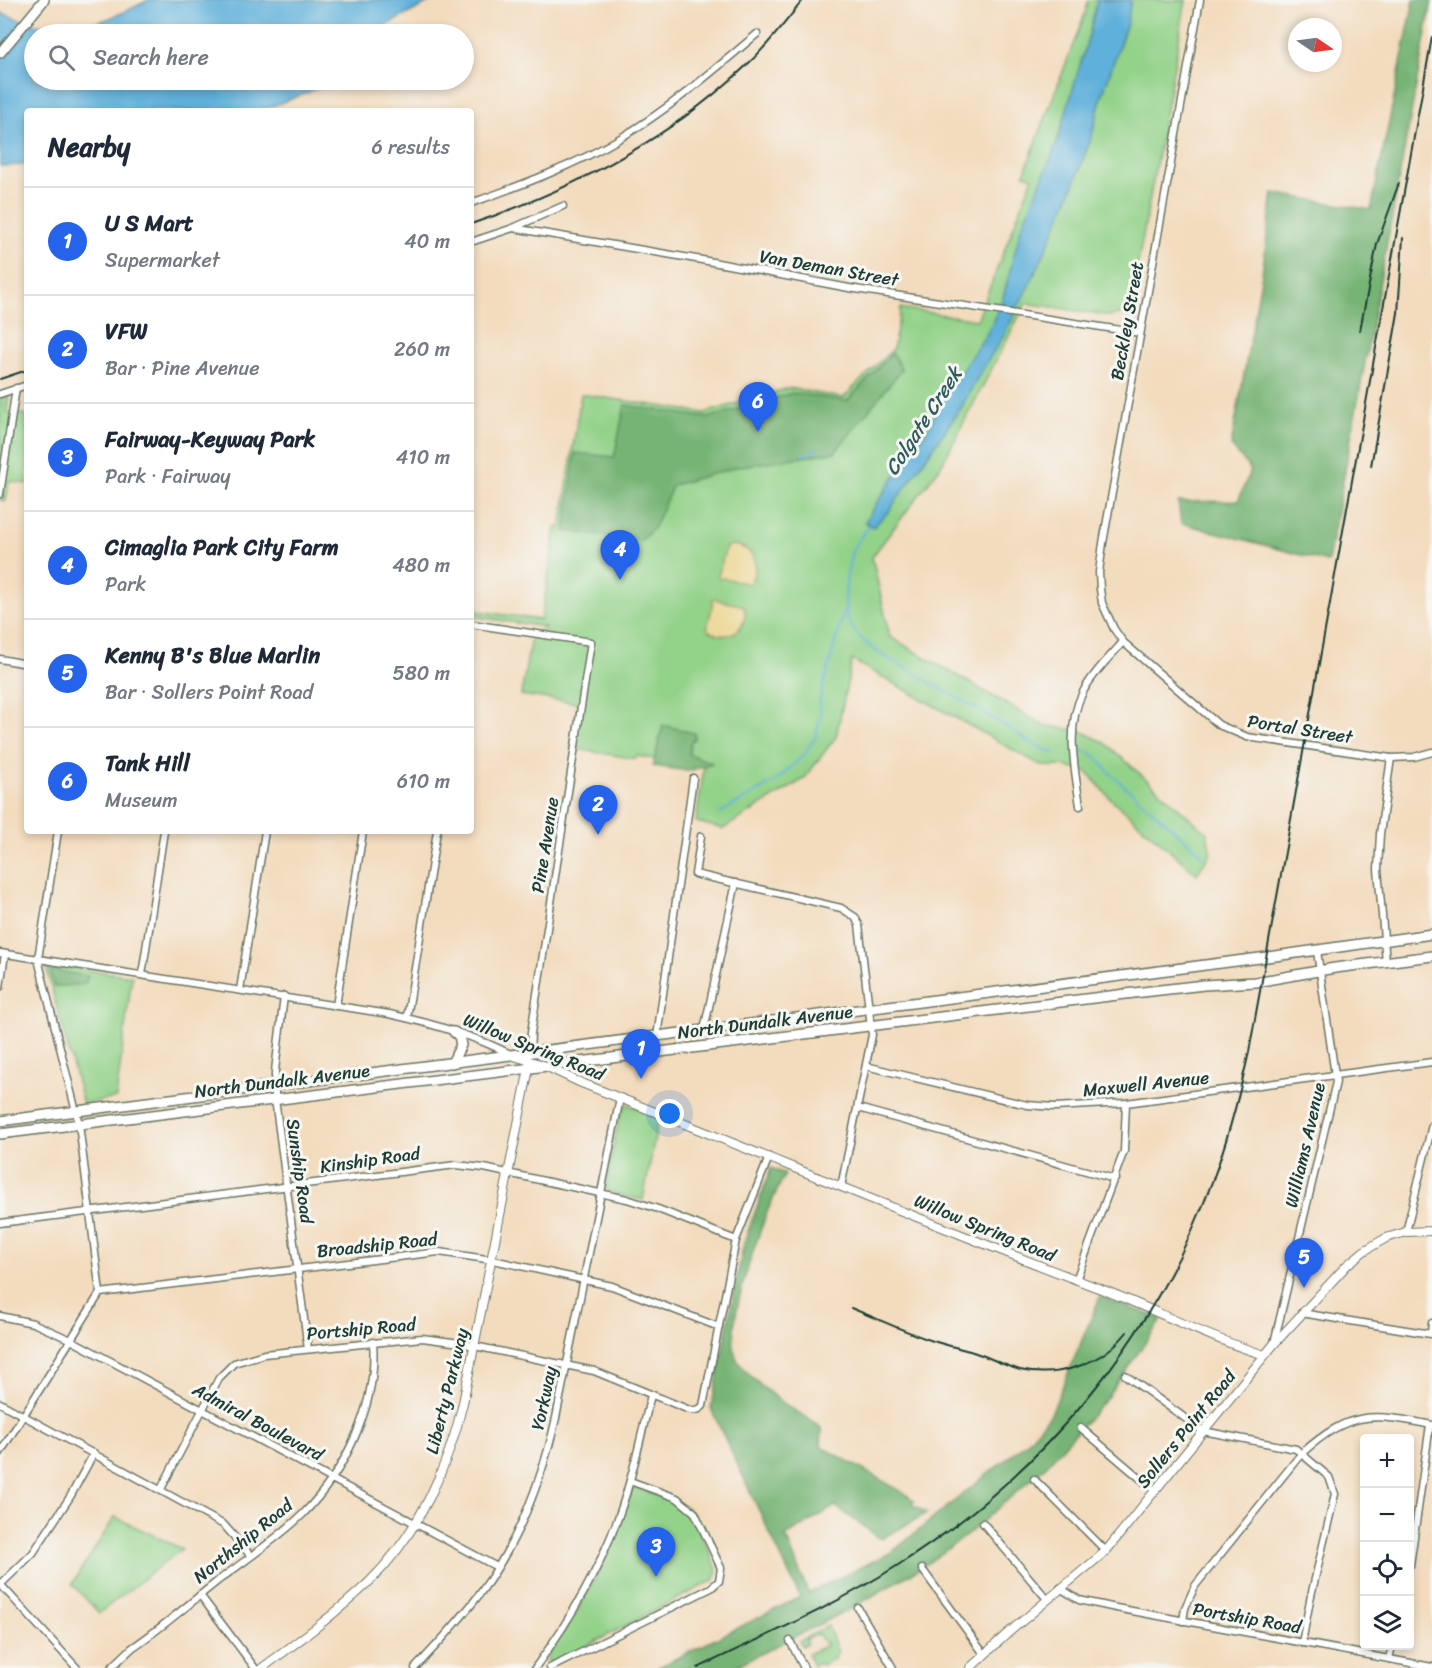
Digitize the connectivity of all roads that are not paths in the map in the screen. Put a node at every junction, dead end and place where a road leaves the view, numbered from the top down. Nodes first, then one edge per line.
1 (44, 0) edge
2 (1200, 0) edge
3 (24, 24) edge
4 (24, 24) edge
5 (758, 34) dead end
6 (0, 53) edge
7 (474, 202) edge
8 (563, 206) dead end
9 (513, 228) junction
10 (474, 241) edge
11 (1140, 333) junction
12 (24, 386) edge
13 (16, 388) junction
14 (0, 394) edge
15 (0, 494) edge
16 (474, 624) edge
17 (1124, 642) junction
18 (0, 659) edge
19 (24, 663) edge
20 (1432, 752) edge
21 (1392, 758) junction
22 (693, 778) dead end
23 (1080, 806) dead end
24 (58, 834) edge
25 (164, 834) edge
26 (265, 834) edge
27 (363, 834) edge
28 (437, 834) edge
29 (701, 836) dead end
30 (736, 883) junction
31 (1432, 934) edge
32 (1383, 940) junction
33 (1317, 951) junction
34 (2, 954) edge
35 (1432, 956) edge
36 (38, 959) junction
37 (1386, 962) junction
38 (1319, 971) junction
39 (142, 975) junction
40 (0, 987) edge
41 (240, 990) junction
42 (284, 996) junction
43 (336, 1006) junction
44 (870, 1008) junction
45 (407, 1018) junction
46 (872, 1027) junction
47 (704, 1030) junction
48 (454, 1032) junction
49 (657, 1037) junction
50 (513, 1055) junction
51 (530, 1060) junction
52 (1432, 1062) edge
53 (452, 1063) junction
54 (543, 1065) junction
55 (866, 1066) junction
56 (1334, 1075) junction
57 (275, 1085) junction
58 (620, 1098) junction
59 (275, 1099) junction
60 (1126, 1102) junction
61 (858, 1108) junction
62 (76, 1110) junction
63 (0, 1121) edge
64 (79, 1124) junction
65 (1432, 1125) edge
66 (0, 1134) edge
67 (769, 1157) junction
68 (509, 1175) junction
69 (1116, 1179) junction
70 (287, 1186) junction
71 (841, 1187) junction
72 (600, 1194) junction
73 (90, 1212) junction
74 (0, 1223) edge
75 (1406, 1232) junction
76 (1432, 1232) edge
77 (736, 1240) junction
78 (493, 1260) junction
79 (298, 1268) junction
80 (583, 1278) junction
81 (1076, 1281) junction
82 (100, 1293) junction
83 (1301, 1313) junction
84 (0, 1316) edge
85 (1432, 1323) edge
86 (719, 1327) junction
87 (1431, 1334) edge
88 (71, 1340) junction
89 (373, 1342) junction
90 (1274, 1344) junction
91 (475, 1346) junction
92 (308, 1349) junction
93 (1265, 1355) junction
94 (567, 1364) junction
95 (1125, 1375) dead end
96 (651, 1395) junction
97 (0, 1403) edge
98 (203, 1410) junction
99 (24, 1416) junction
100 (1431, 1425) edge
101 (1081, 1428) dead end
102 (1203, 1431) junction
103 (94, 1453) junction
104 (0, 1454) edge
105 (1301, 1454) junction
106 (332, 1478) junction
107 (1034, 1479) dead end
108 (630, 1481) junction
109 (161, 1489) junction
110 (1155, 1491) junction
111 (414, 1522) junction
112 (983, 1523) dead end
113 (1413, 1542) edge
114 (1106, 1551) junction
115 (251, 1556) junction
116 (497, 1567) junction
117 (922, 1569) dead end
118 (0, 1584) edge
119 (1060, 1588) junction
120 (200, 1595) junction
121 (1047, 1599) junction
122 (858, 1608) dead end
123 (1182, 1621) junction
124 (790, 1641) dead end
125 (1302, 1643) junction
126 (1391, 1650) edge
127 (984, 1654) junction
128 (1389, 1659) junction
129 (420, 1666) edge
130 (74, 1667) edge
131 (1432, 1667) edge
132 (111, 1668) edge
133 (255, 1668) edge
134 (262, 1668) edge
135 (535, 1668) edge
136 (550, 1668) edge
137 (804, 1668) edge
138 (893, 1668) edge
139 (970, 1668) edge

1 - 3 main road
2 - 11 street, Beckley Street
4 - 6 main road
5 - 7 street
8 - 9 street
9 - 10 street
9 - 11 street, Van Deman Street
11 - 17 street, Beckley Street
12 - 13 street
13 - 14 street
13 - 15 street
16 - 51 street, Pine Avenue
17 - 21 street, Portal Street
17 - 23 street
18 - 19 street
20 - 21 street, Portal Street
21 - 32 street
22 - 49 street
24 - 36 street
25 - 39 street
26 - 41 street
27 - 43 street
28 - 45 street
29 - 30 street
30 - 44 street
30 - 47 street
31 - 32 main road, North Dundalk Avenue
32 - 33 main road, North Dundalk Avenue
32 - 37 street
33 - 38 street, Williams Avenue
33 - 44 main road, North Dundalk Avenue
34 - 36 street, Willow Spring Road
34 - 40 street
35 - 37 main road, North Dundalk Avenue
36 - 39 street, Willow Spring Road
36 - 62 street
37 - 38 main road, North Dundalk Avenue
38 - 46 main road, North Dundalk Avenue
38 - 56 street, Williams Avenue
39 - 41 street, Willow Spring Road
41 - 42 street, Willow Spring Road
42 - 43 street, Willow Spring Road
42 - 57 street, Sunship Road
43 - 45 street, Willow Spring Road
44 - 46 street
44 - 47 main road, North Dundalk Avenue
45 - 48 street, Willow Spring Road
46 - 54 main road, North Dundalk Avenue
46 - 55 street
47 - 49 main road, North Dundalk Avenue
48 - 50 street, Willow Spring Road
48 - 53 main road
49 - 51 main road, North Dundalk Avenue
50 - 51 main road, North Dundalk Avenue
50 - 53 main road, North Dundalk Avenue
51 - 54 main road, North Dundalk Avenue
51 - 59 main road, North Dundalk Avenue
51 - 68 street, Liberty Parkway
52 - 56 street, Maxwell Avenue
53 - 57 main road, North Dundalk Avenue
54 - 58 street, Willow Spring Road
55 - 60 street, Maxwell Avenue
55 - 61 street
56 - 60 street, Maxwell Avenue
56 - 90 street, Williams Avenue
57 - 59 street, Sunship Road
57 - 62 main road, North Dundalk Avenue
58 - 67 street, Willow Spring Road
58 - 72 street, Yorkway
59 - 64 main road, North Dundalk Avenue
59 - 70 street, Sunship Road
60 - 69 street
61 - 69 street
61 - 71 street
62 - 63 main road, North Dundalk Avenue
62 - 64 street
64 - 66 main road, North Dundalk Avenue
64 - 73 street
65 - 75 street
67 - 71 street, Willow Spring Road
67 - 77 street
68 - 70 street, Kinship Road
68 - 72 street, Kinship Road
68 - 78 street, Liberty Parkway
69 - 81 street
70 - 73 street, Kinship Road
70 - 79 street, Sunship Road
71 - 81 street, Willow Spring Road
72 - 77 street, Kinship Road
72 - 80 street, Yorkway
73 - 74 street, Kinship Road
73 - 82 street
75 - 76 street, Sollers Point Road
75 - 83 street, Sollers Point Road
77 - 86 street
78 - 79 street, Broadship Road
78 - 80 street, Broadship Road
78 - 91 street, Liberty Parkway
79 - 82 street, Broadship Road
79 - 92 street, Sunship Road
80 - 86 street, Broadship Road
80 - 94 street, Yorkway
81 - 93 street, Willow Spring Road
82 - 88 street
83 - 87 street
83 - 90 street, Sollers Point Road
84 - 88 street, Admiral Boulevard
85 - 87 street
86 - 96 street, Portship Road
88 - 98 street, Admiral Boulevard
88 - 99 street
89 - 91 street, Portship Road
89 - 92 street, Portship Road
89 - 106 street, Northship Road
90 - 93 street, Sollers Point Road
91 - 94 street, Portship Road
91 - 111 street, Liberty Parkway
92 - 98 street, Portship Road
93 - 102 street, Sollers Point Road
94 - 96 street, Portship Road
94 - 116 street, Yorkway
95 - 102 street
96 - 108 street
97 - 99 street
98 - 106 street, Admiral Boulevard
98 - 109 street, Portship Road
99 - 103 street
99 - 104 street
100 - 105 street
100 - 113 street
101 - 110 street
102 - 105 street
102 - 110 street, Sollers Point Road
103 - 109 street
103 - 118 street
105 - 123 street
105 - 125 street
106 - 111 street, Admiral Boulevard
106 - 115 street, Northship Road
107 - 114 street
108 - 135 street
108 - 136 street
109 - 115 street
110 - 114 street, Sollers Point Road
111 - 116 street, Admiral Boulevard
111 - 134 street, Liberty Parkway
112 - 121 street
114 - 119 street, Sollers Point Road
115 - 120 street, Northship Road
116 - 129 street, Yorkway
117 - 127 street
118 - 130 street
119 - 121 street, Sollers Point Road
119 - 123 street, Portship Road
120 - 132 street, Northship Road
120 - 133 street
121 - 127 street, Sollers Point Road
122 - 138 street
123 - 125 street, Portship Road
124 - 137 street
125 - 128 street, Portship Road
126 - 128 street
127 - 139 street, Sollers Point Road
128 - 131 street, Portship Road

